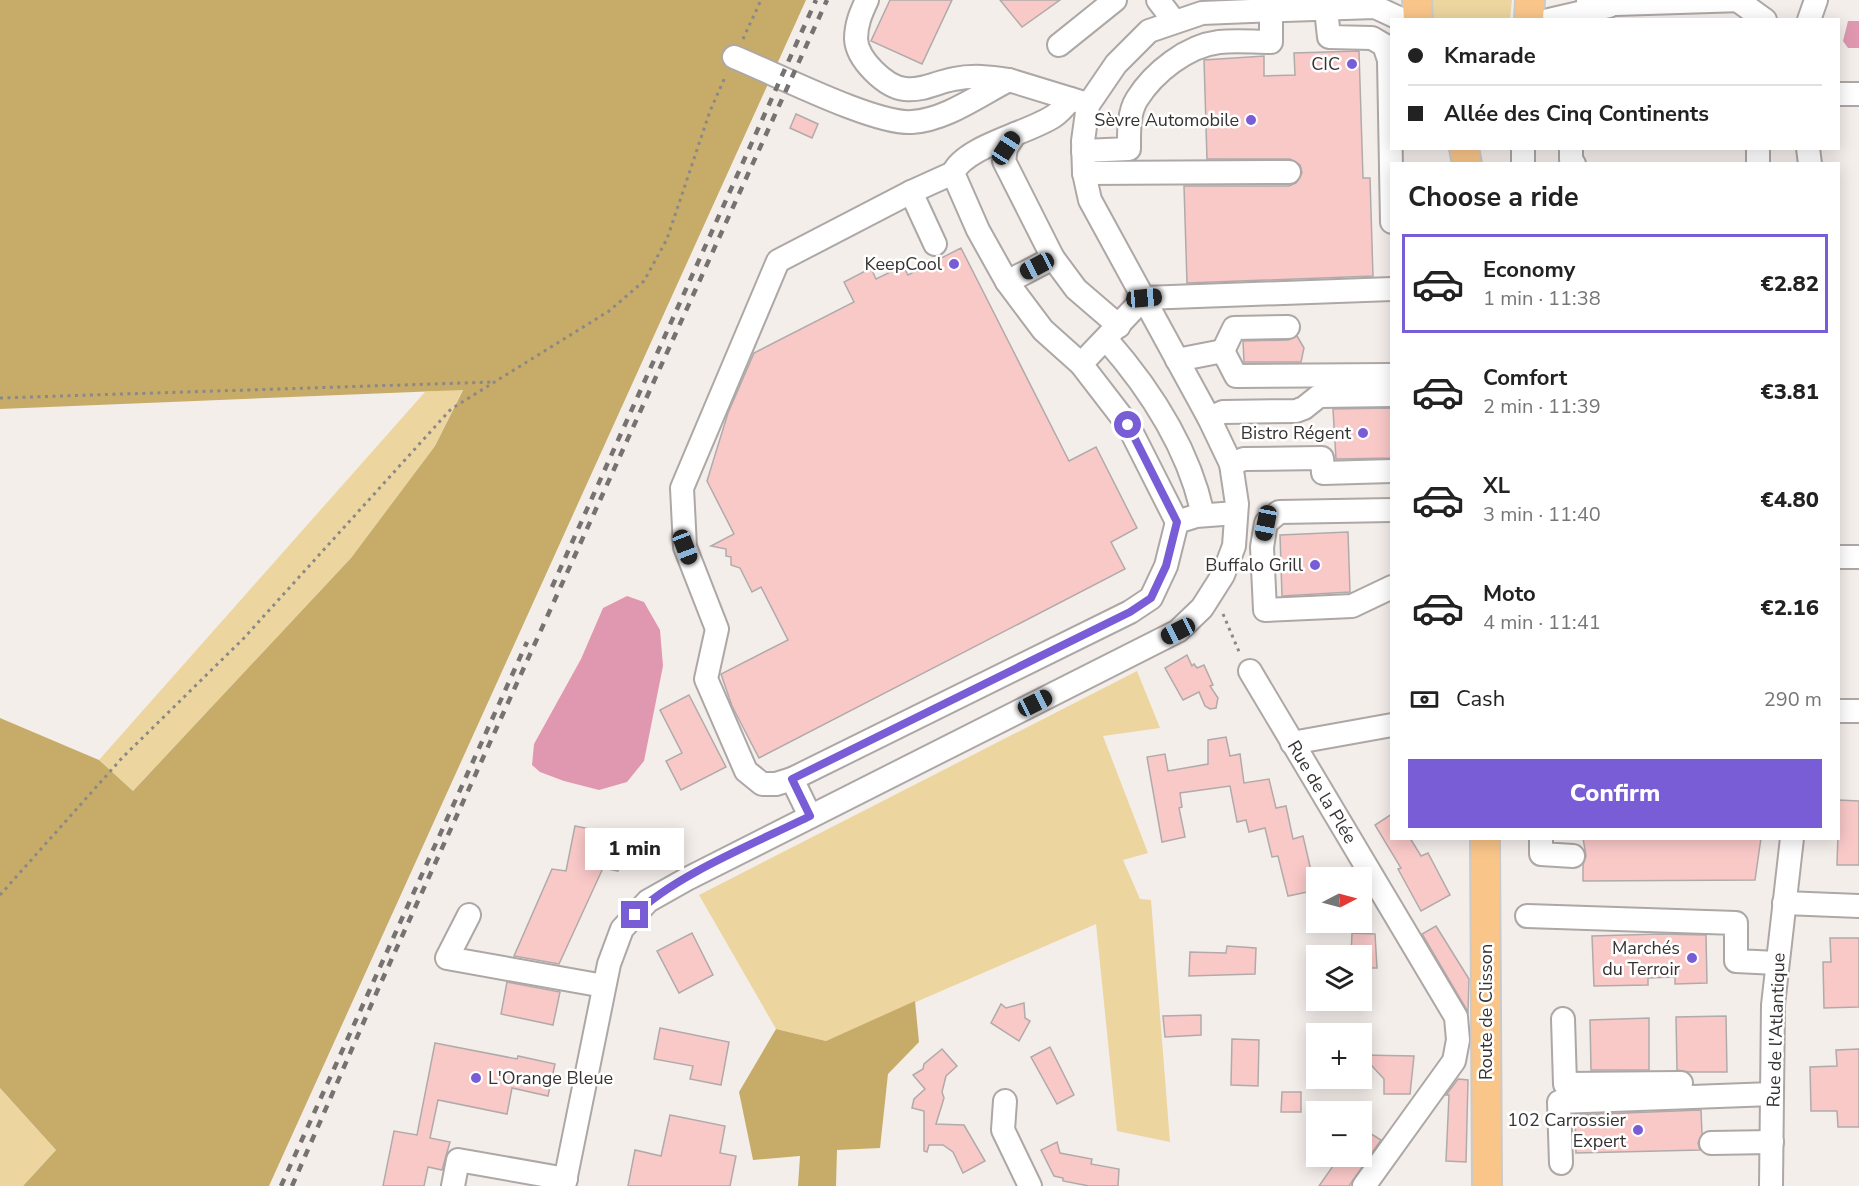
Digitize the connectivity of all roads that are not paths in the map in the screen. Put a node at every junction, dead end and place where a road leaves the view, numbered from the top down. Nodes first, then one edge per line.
1 (867, 0) edge
2 (1115, 0) edge
3 (1158, 0) edge
4 (1416, 0) edge
5 (1530, 0) edge
6 (1588, 0) edge
7 (1816, 0) edge
8 (1748, 1) edge
9 (1325, 4) edge
10 (1383, 4) edge
11 (1257, 7) edge
12 (1620, 9) edge
13 (1400, 18) edge
14 (1418, 18) edge
15 (1529, 18) edge
16 (1562, 18) edge
17 (1764, 18) edge
18 (1811, 18) edge
19 (1174, 21) junction
20 (1059, 45) dead end
21 (735, 57) road end
22 (1009, 80) junction
23 (1840, 94) edge
24 (1859, 94) edge
25 (1079, 102) junction
26 (1390, 114) edge
27 (1015, 135) junction
28 (1084, 162) junction
29 (1289, 172) dead end
30 (953, 173) junction
31 (911, 192) junction
32 (935, 244) dead end
33 (1053, 258) junction
34 (1007, 282) junction
35 (1390, 290) edge
36 (1144, 298) junction
37 (1288, 327) dead end
38 (1113, 332) junction
39 (1223, 351) junction
40 (1177, 360) junction
41 (1081, 364) junction
42 (1390, 375) edge
43 (1390, 395) edge
44 (1209, 418) junction
45 (1231, 464) junction
46 (1390, 471) edge
47 (1390, 510) edge
48 (1203, 515) junction
49 (1236, 518) junction
50 (1177, 522) junction
51 (1266, 523) junction
52 (1840, 557) edge
53 (1859, 557) edge
54 (1390, 588) edge
55 (1250, 671) road end
56 (1840, 711) edge
57 (1859, 711) edge
58 (1390, 725) edge
59 (1292, 742) junction
60 (792, 779) junction
61 (810, 816) junction
62 (1485, 840) edge
63 (1541, 840) edge
64 (1792, 840) edge
65 (1573, 856) dead end
66 (1784, 903) junction
67 (1859, 906) edge
68 (468, 915) dead end
69 (1527, 916) dead end
70 (1778, 963) junction
71 (604, 986) junction
72 (1563, 1019) dead end
73 (1772, 1088) junction
74 (1005, 1101) dead end
75 (1772, 1142) junction
76 (1711, 1143) dead end
77 (1561, 1163) dead end
78 (565, 1183) edge
79 (453, 1186) edge
80 (1030, 1186) edge
81 (1364, 1186) edge
82 (1487, 1186) edge
83 (1771, 1186) edge

1 - 22 street
2 - 20 street
3 - 19 street
4 - 14 main road
5 - 15 main road
6 - 12 street
7 - 18 street
8 - 12 street
8 - 17 street
9 - 10 street
9 - 11 street
9 - 26 street
10 - 13 street
11 - 19 street
11 - 28 street
12 - 16 street
19 - 25 street
21 - 22 street
22 - 25 street
23 - 24 street
25 - 27 street
25 - 28 street
27 - 30 street
27 - 33 street
28 - 29 street
28 - 36 street
30 - 31 street
30 - 34 street
31 - 32 street
31 - 60 street
33 - 34 street
33 - 38 street
34 - 41 street
35 - 36 street
36 - 38 street
36 - 40 street
37 - 39 street
38 - 41 street
38 - 48 street
39 - 40 street
39 - 42 street
40 - 44 street
41 - 50 street
43 - 44 street
44 - 45 street
45 - 46 street
45 - 49 street
47 - 51 street
48 - 49 street
48 - 50 street
49 - 51 street
49 - 61 street
50 - 60 street
51 - 54 street
52 - 53 street
55 - 59 street, Rue de la Plée
56 - 57 street
58 - 59 street
59 - 81 street, Rue de la Plée
60 - 61 street
61 - 71 street
62 - 82 main road, Route de Clisson
63 - 65 street
64 - 66 street, Rue de l'Atlantique
66 - 67 street
66 - 70 street, Rue de l'Atlantique
68 - 71 street
69 - 70 street
70 - 73 street, Rue de l'Atlantique
71 - 78 street
72 - 73 street
73 - 75 street, Rue de l'Atlantique
73 - 77 street
74 - 80 street
75 - 76 street
75 - 83 street, Rue de l'Atlantique
78 - 79 street

